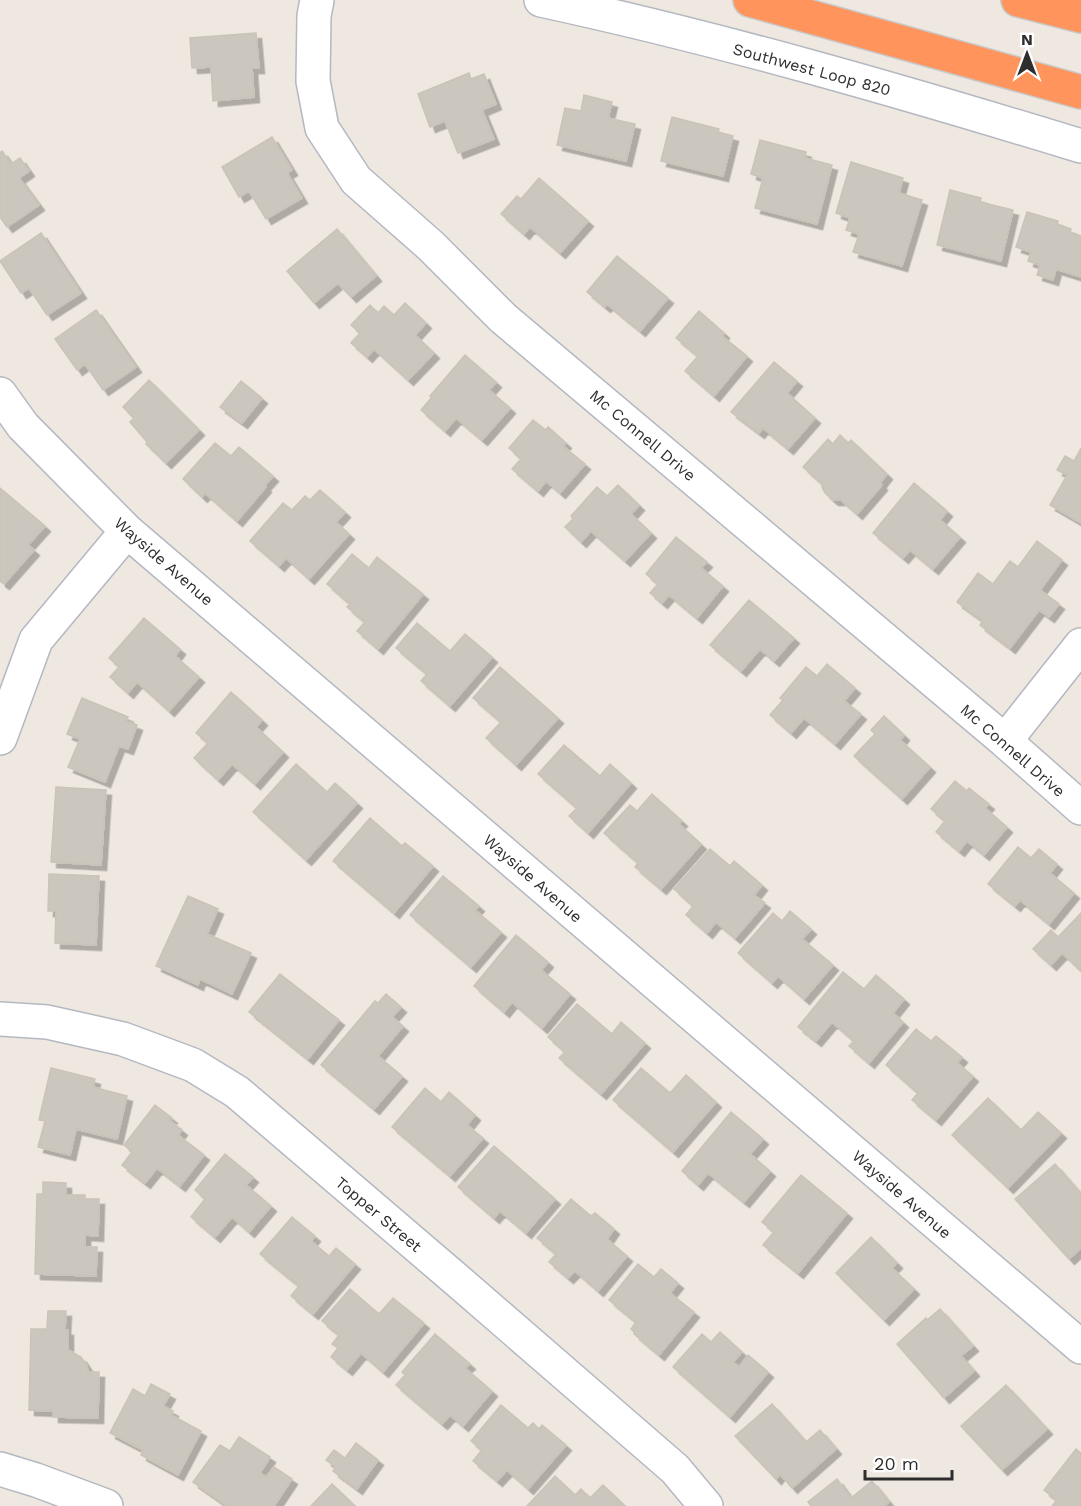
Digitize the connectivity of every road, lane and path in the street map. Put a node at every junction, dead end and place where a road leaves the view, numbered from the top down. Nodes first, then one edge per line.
1 (317, 0) edge
2 (541, 0) edge
3 (750, 0) edge
4 (1018, 0) edge
5 (1081, 16) edge
6 (1081, 92) edge
7 (1081, 146) edge
8 (0, 394) edge
9 (127, 531) junction
10 (1081, 645) edge
11 (0, 738) edge
12 (1005, 741) junction
13 (1081, 808) edge
14 (0, 1019) edge
15 (1081, 1347) edge
16 (0, 1470) edge
17 (106, 1506) edge
18 (706, 1506) edge

1 - 12 street, Mc Connell Drive
2 - 7 street, Southwest Loop 820
3 - 6 highway
4 - 5 highway
8 - 9 street, Wayside Avenue
9 - 11 street
9 - 15 street, Wayside Avenue
10 - 12 street
12 - 13 street, Mc Connell Drive
14 - 18 street, Topper Street
16 - 17 street

